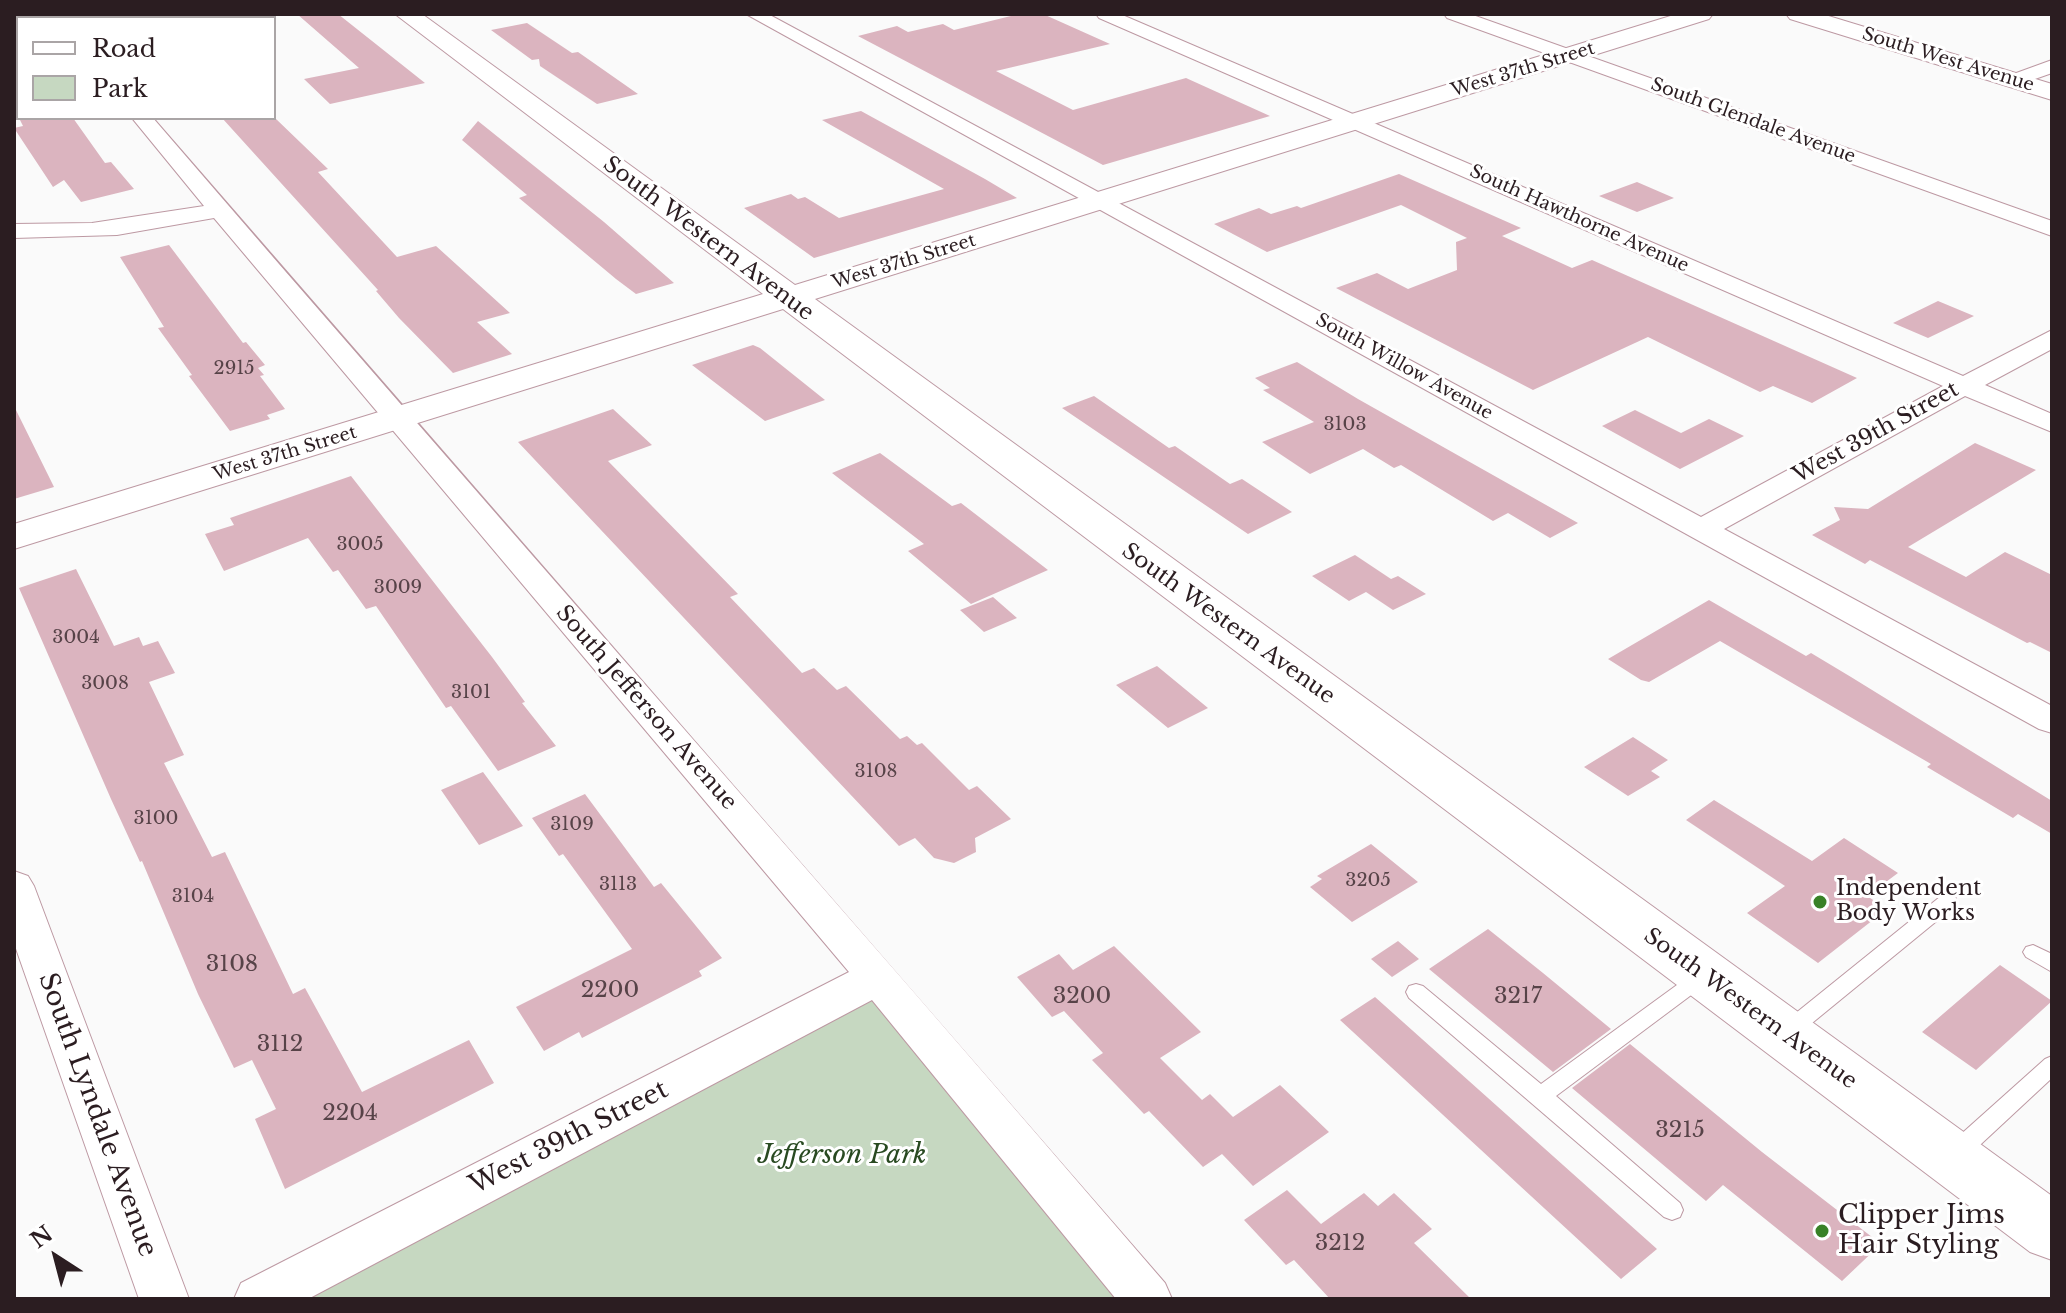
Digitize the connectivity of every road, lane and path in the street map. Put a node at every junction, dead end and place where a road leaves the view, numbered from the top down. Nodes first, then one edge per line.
1 (76, 14) edge
2 (407, 14) edge
3 (755, 14) edge
4 (1105, 14) edge
5 (1453, 14) edge
6 (1701, 14) edge
7 (1798, 14) edge
8 (58, 16) edge
9 (1569, 55) junction
10 (2052, 66) edge
11 (2015, 80) junction
12 (2052, 92) edge
13 (144, 120) edge
14 (1357, 122) junction
15 (1101, 201) junction
16 (219, 210) junction
17 (2052, 229) edge
18 (14, 231) edge
19 (786, 298) junction
20 (2052, 338) edge
21 (1963, 386) junction
22 (397, 420) junction
23 (2052, 424) edge
24 (1701, 529) junction
25 (14, 537) edge
26 (2052, 721) edge
27 (14, 886) edge
28 (1948, 901) dead end
29 (2033, 952) dead end
30 (2052, 964) edge
31 (1704, 975) junction
32 (878, 977) junction
33 (1416, 992) dead end
34 (1784, 1035) junction
35 (2052, 1065) edge
36 (1541, 1096) junction
37 (1951, 1158) junction
38 (1672, 1210) dead end
39 (2052, 1232) edge
40 (164, 1299) edge
41 (259, 1299) edge
42 (1147, 1299) edge

1 - 8 lane
2 - 19 street, South Western Avenue
3 - 15 street, South Willow Avenue
4 - 14 street, South Hawthorne Avenue
5 - 9 street, South Glendale Avenue
6 - 9 street, West 37th Street
7 - 11 street, South West Avenue
9 - 14 street, West 37th Street
9 - 17 street, South Glendale Avenue
10 - 11 street
11 - 12 street, South West Avenue
13 - 16 street, South Jefferson Avenue
14 - 15 street, West 37th Street
14 - 21 street, South Hawthorne Avenue
15 - 19 street, West 37th Street
15 - 24 street, South Willow Avenue
16 - 18 street
16 - 22 street, South Jefferson Avenue
19 - 22 street, West 37th Street
19 - 31 street, South Western Avenue
20 - 21 street, West 39th Street
21 - 23 street, South Hawthorne Avenue
21 - 24 street, West 39th Street
22 - 25 street, West 37th Street
22 - 32 street, South Jefferson Avenue
24 - 26 street, South Willow Avenue
27 - 40 street, South Lyndale Avenue
28 - 34 lane
29 - 30 lane
31 - 34 street, South Western Avenue
31 - 36 lane
32 - 41 street, West 39th Street
32 - 42 street, South Jefferson Avenue
33 - 36 lane
34 - 37 street, South Western Avenue
35 - 37 lane
36 - 38 lane
37 - 39 street, South Western Avenue

